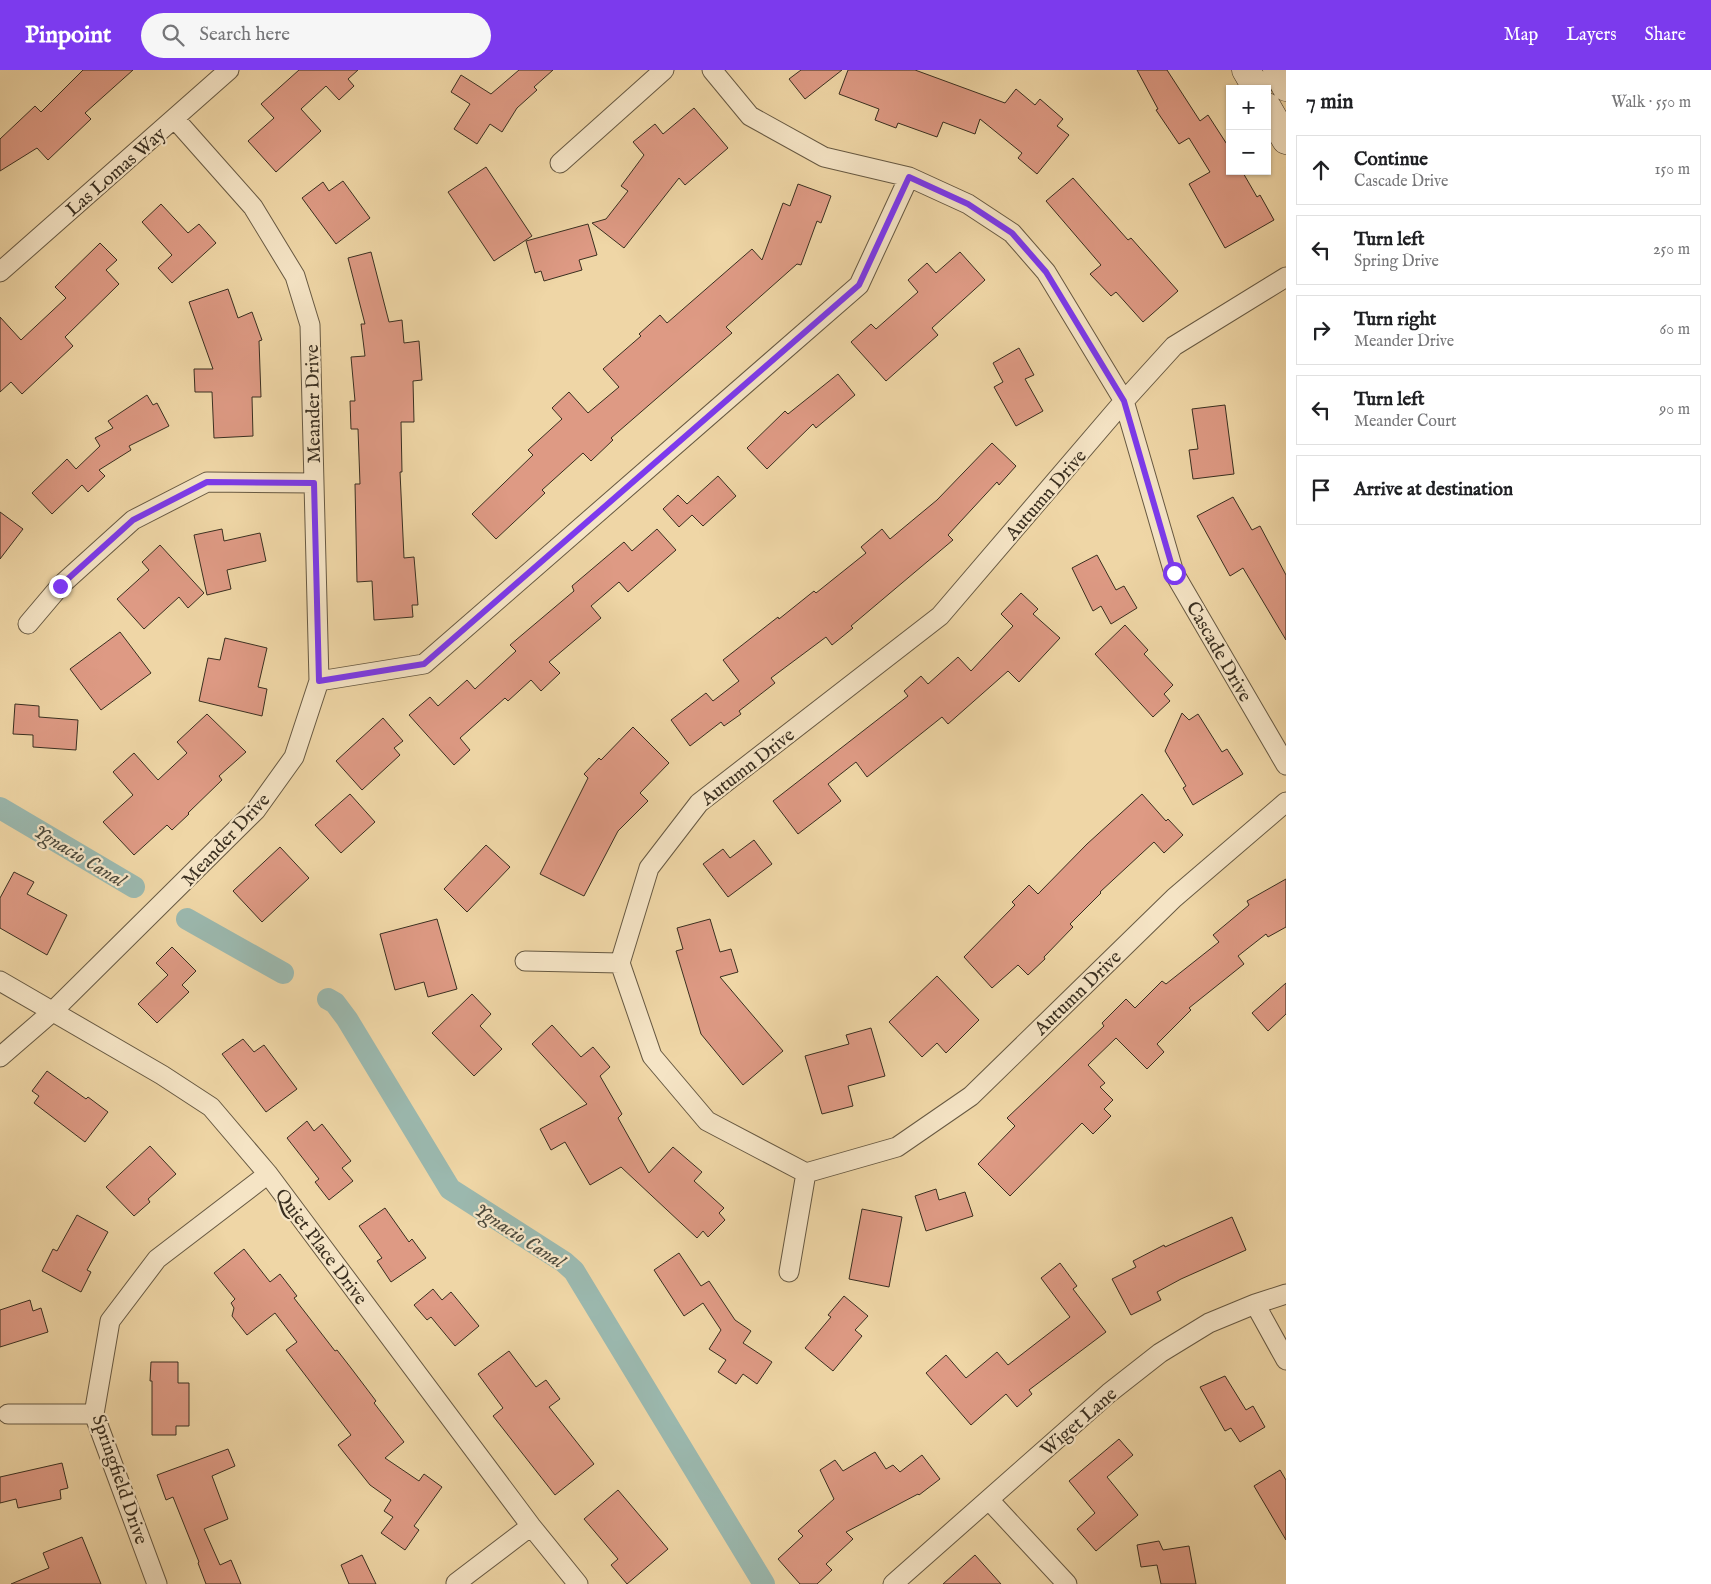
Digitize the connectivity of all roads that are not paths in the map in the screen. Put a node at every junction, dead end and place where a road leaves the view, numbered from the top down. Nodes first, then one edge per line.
1 (229, 70) edge
2 (664, 70) edge
3 (712, 70) edge
4 (1246, 70) edge
5 (1277, 70) edge
6 (1255, 85) edge
7 (1286, 87) edge
8 (1271, 114) edge
9 (175, 119) junction
10 (1286, 140) edge
11 (560, 163) dead end
12 (909, 177) junction
13 (0, 272) edge
14 (1286, 277) edge
15 (1124, 401) junction
16 (314, 483) junction
17 (28, 624) dead end
18 (319, 681) junction
19 (1286, 765) edge
20 (1286, 802) edge
21 (525, 961) dead end
22 (620, 963) junction
23 (0, 981) edge
24 (52, 1012) junction
25 (0, 1057) edge
26 (806, 1173) junction
27 (268, 1174) junction
28 (790, 1272) dead end
29 (1286, 1294) edge
30 (1255, 1304) junction
31 (1286, 1360) edge
32 (8, 1414) dead end
33 (94, 1414) junction
34 (989, 1500) junction
35 (531, 1526) junction
36 (456, 1583) dead end
37 (158, 1584) edge
38 (578, 1584) edge
39 (893, 1584) edge
40 (1067, 1584) edge

1 - 9 street, Las Lomas Way
2 - 11 street
3 - 12 street, Cascade Drive
4 - 6 street
5 - 7 street
8 - 10 street
9 - 13 street, Las Lomas Way
9 - 16 street, Meander Drive
12 - 15 street, Cascade Drive
12 - 18 street
14 - 15 street, Autumn Drive
15 - 19 street, Cascade Drive
15 - 22 street, Autumn Drive
16 - 17 street
16 - 18 street, Meander Drive
18 - 24 street, Meander Drive
20 - 26 street, Autumn Drive
21 - 22 street
22 - 26 street
23 - 24 street, Quiet Place Drive
24 - 25 street, Meander Drive
24 - 27 street, Quiet Place Drive
26 - 28 street
27 - 33 street, Springfield Drive
27 - 35 street, Quiet Place Drive
29 - 30 street, Wiget Lane
30 - 31 street
30 - 34 street, Wiget Lane
32 - 33 street
33 - 37 street, Springfield Drive
34 - 39 street, Wiget Lane
34 - 40 street
35 - 36 street
35 - 38 street, Quiet Place Drive

